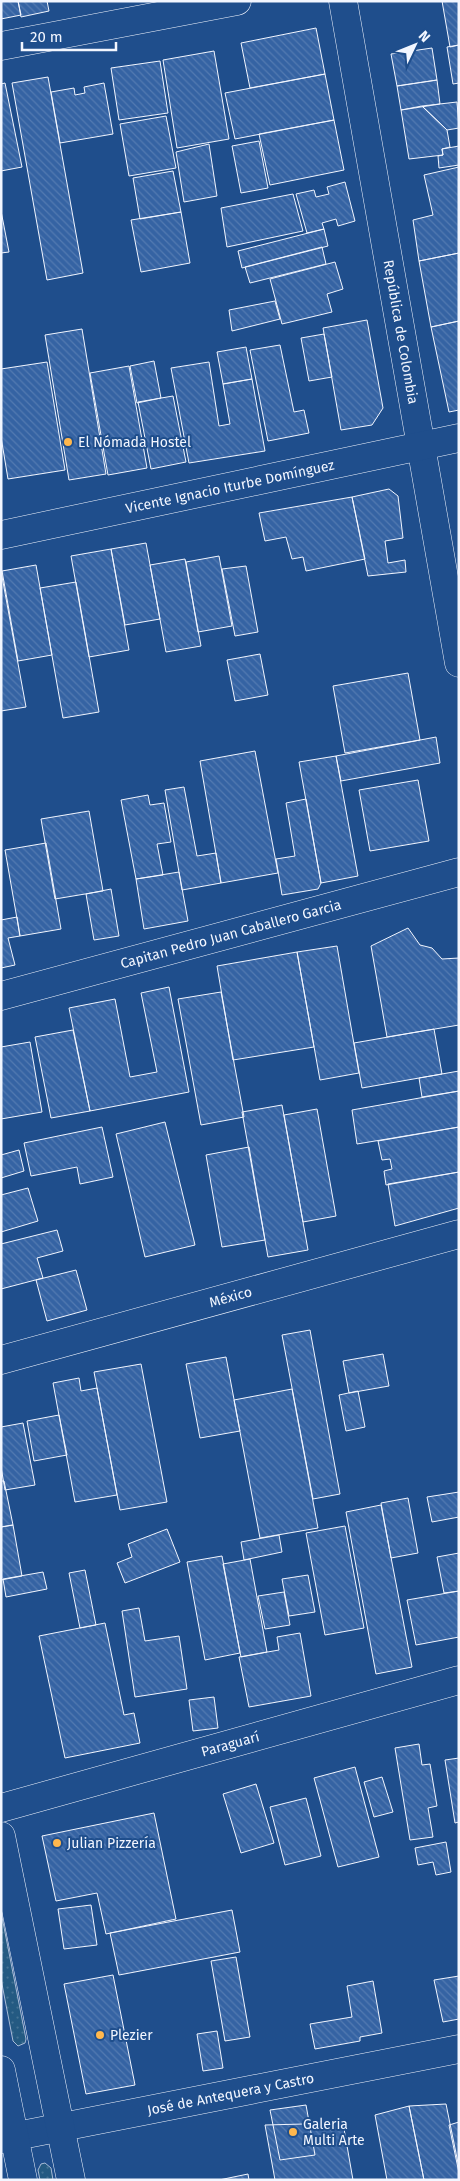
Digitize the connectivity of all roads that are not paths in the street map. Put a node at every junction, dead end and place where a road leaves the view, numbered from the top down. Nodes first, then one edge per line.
1 (238, 1) edge
2 (343, 1) edge
3 (1, 46) edge
4 (459, 438) edge
5 (421, 446) junction
6 (1, 535) edge
7 (459, 664) edge
8 (459, 872) edge
9 (1, 996) edge
10 (459, 1234) edge
11 (1, 1360) edge
12 (459, 1680) edge
13 (1, 1808) edge
14 (1, 1836) edge
15 (459, 2049) edge
16 (1, 2070) edge
17 (60, 2127) junction
18 (8, 2138) edge
19 (23, 2180) edge
20 (71, 2180) edge

1 - 3 street
2 - 5 street, República de Colombia
4 - 5 street, Vicente Ignacio Iturbe Domínguez
5 - 6 street, Vicente Ignacio Iturbe Domínguez
5 - 7 street, República de Colombia
8 - 9 street, Capitan Pedro Juan Caballero Garcia
10 - 11 street, México
12 - 13 street, Paraguarí
14 - 17 street
15 - 17 street, José de Antequera y Castro
16 - 18 street
17 - 18 street, José de Antequera y Castro
17 - 20 street
18 - 19 street

